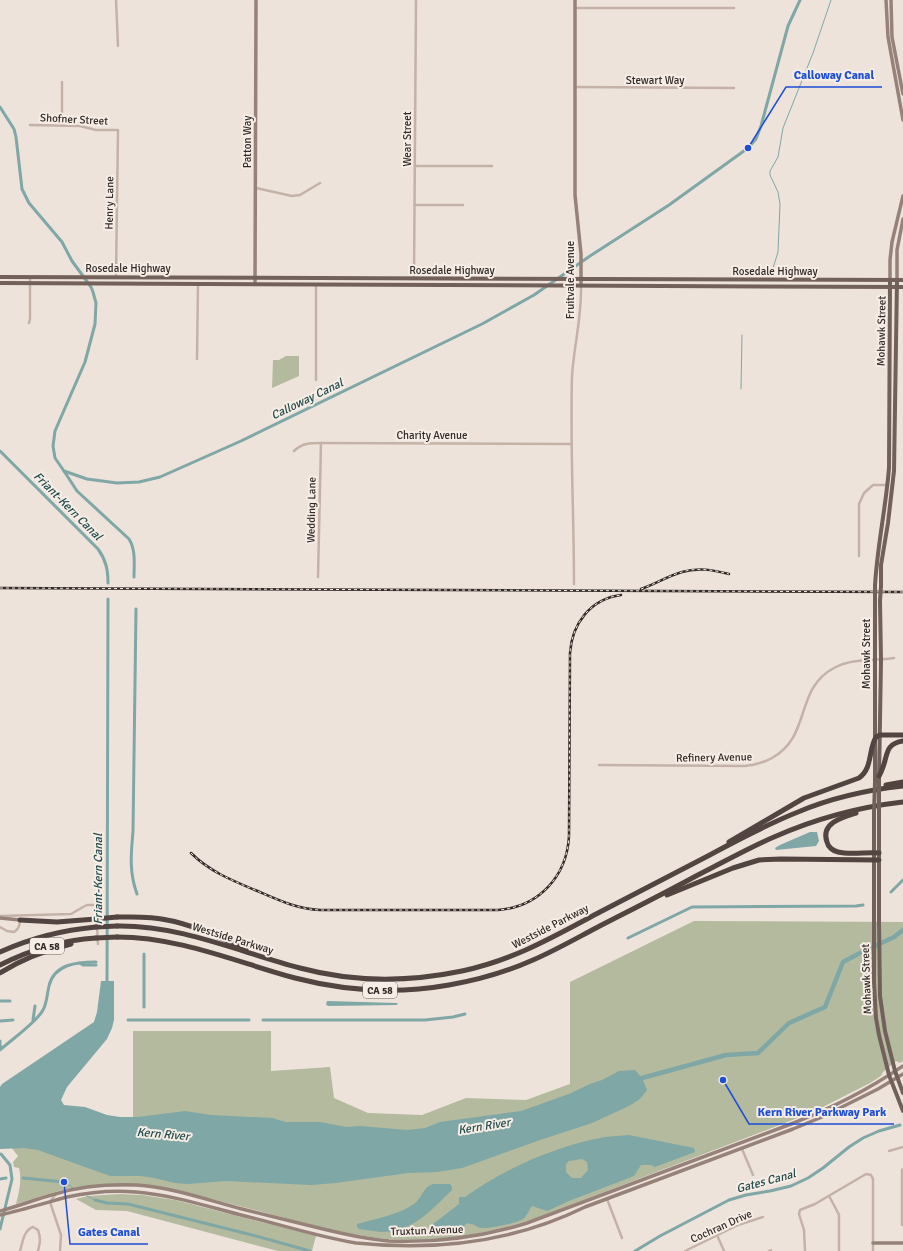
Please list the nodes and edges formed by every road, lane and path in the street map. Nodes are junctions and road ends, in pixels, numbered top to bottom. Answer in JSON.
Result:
{"nodes":[{"id":1,"x":116,"y":0,"type":"edge"},
{"id":2,"x":256,"y":0,"type":"edge"},
{"id":3,"x":416,"y":0,"type":"edge"},
{"id":4,"x":575,"y":0,"type":"edge"},
{"id":5,"x":886,"y":0,"type":"edge"},
{"id":6,"x":891,"y":0,"type":"edge"},
{"id":7,"x":575,"y":8,"type":"junction"},
{"id":8,"x":734,"y":8,"type":"dead end"},
{"id":9,"x":118,"y":46,"type":"dead end"},
{"id":10,"x":62,"y":82,"type":"dead end"},
{"id":11,"x":575,"y":87,"type":"junction"},
{"id":12,"x":734,"y":88,"type":"dead end"},
{"id":13,"x":903,"y":94,"type":"edge"},
{"id":14,"x":903,"y":120,"type":"edge"},
{"id":15,"x":30,"y":125,"type":"dead end"},
{"id":16,"x":62,"y":126,"type":"junction"},
{"id":17,"x":118,"y":130,"type":"joint"},
{"id":18,"x":415,"y":166,"type":"junction"},
{"id":19,"x":492,"y":166,"type":"dead end"},
{"id":20,"x":320,"y":182,"type":"dead end"},
{"id":21,"x":256,"y":188,"type":"junction"},
{"id":22,"x":903,"y":196,"type":"edge"},
{"id":23,"x":415,"y":204,"type":"junction"},
{"id":24,"x":463,"y":204,"type":"dead end"},
{"id":25,"x":903,"y":219,"type":"edge"},
{"id":26,"x":0,"y":277,"type":"edge"},
{"id":27,"x":30,"y":277,"type":"junction"},
{"id":28,"x":116,"y":278,"type":"junction"},
{"id":29,"x":150,"y":278,"type":"junction"},
{"id":30,"x":255,"y":278,"type":"junction"},
{"id":31,"x":319,"y":278,"type":"junction"},
{"id":32,"x":351,"y":279,"type":"junction"},
{"id":33,"x":414,"y":279,"type":"junction"},
{"id":34,"x":455,"y":279,"type":"junction"},
{"id":35,"x":93,"y":280,"type":"junction"},
{"id":36,"x":581,"y":280,"type":"junction"},
{"id":37,"x":890,"y":280,"type":"junction"},
{"id":38,"x":897,"y":280,"type":"junction"},
{"id":39,"x":903,"y":280,"type":"edge"},
{"id":40,"x":0,"y":283,"type":"edge"},
{"id":41,"x":30,"y":283,"type":"junction"},
{"id":42,"x":116,"y":283,"type":"junction"},
{"id":43,"x":198,"y":284,"type":"junction"},
{"id":44,"x":255,"y":284,"type":"junction"},
{"id":45,"x":286,"y":284,"type":"junction"},
{"id":46,"x":316,"y":284,"type":"junction"},
{"id":47,"x":375,"y":284,"type":"junction"},
{"id":48,"x":417,"y":285,"type":"junction"},
{"id":49,"x":581,"y":285,"type":"junction"},
{"id":50,"x":890,"y":287,"type":"junction"},
{"id":51,"x":897,"y":287,"type":"junction"},
{"id":52,"x":903,"y":287,"type":"edge"},
{"id":53,"x":29,"y":323,"type":"dead end"},
{"id":54,"x":197,"y":359,"type":"dead end"},
{"id":55,"x":316,"y":380,"type":"dead end"},
{"id":56,"x":890,"y":388,"type":"junction"},
{"id":57,"x":895,"y":410,"type":"junction"},
{"id":58,"x":321,"y":443,"type":"junction"},
{"id":59,"x":572,"y":444,"type":"junction"},
{"id":60,"x":294,"y":451,"type":"dead end"},
{"id":61,"x":888,"y":485,"type":"junction"},
{"id":62,"x":860,"y":556,"type":"dead end"},
{"id":63,"x":318,"y":577,"type":"dead end"},
{"id":64,"x":574,"y":584,"type":"dead end"},
{"id":65,"x":894,"y":658,"type":"dead end"},
{"id":66,"x":874,"y":660,"type":"junction"},
{"id":67,"x":881,"y":660,"type":"junction"},
{"id":68,"x":903,"y":735,"type":"edge"},
{"id":69,"x":878,"y":736,"type":"junction"},
{"id":70,"x":903,"y":741,"type":"edge"},
{"id":71,"x":599,"y":765,"type":"dead end"},
{"id":72,"x":878,"y":780,"type":"junction"},
{"id":73,"x":903,"y":782,"type":"edge"},
{"id":74,"x":903,"y":786,"type":"edge"},
{"id":75,"x":903,"y":802,"type":"edge"},
{"id":76,"x":816,"y":805,"type":"junction"},
{"id":77,"x":877,"y":853,"type":"junction"},
{"id":78,"x":710,"y":854,"type":"junction"},
{"id":79,"x":877,"y":860,"type":"junction"},
{"id":80,"x":633,"y":909,"type":"junction"},
{"id":81,"x":0,"y":917,"type":"edge"},
{"id":82,"x":18,"y":917,"type":"junction"},
{"id":83,"x":876,"y":924,"type":"junction"},
{"id":84,"x":0,"y":927,"type":"edge"},
{"id":85,"x":80,"y":939,"type":"junction"},
{"id":86,"x":98,"y":944,"type":"dead end"},
{"id":87,"x":0,"y":952,"type":"edge"},
{"id":88,"x":273,"y":960,"type":"junction"},
{"id":89,"x":0,"y":965,"type":"edge"},
{"id":90,"x":0,"y":973,"type":"edge"},
{"id":91,"x":903,"y":1066,"type":"edge"},
{"id":92,"x":895,"y":1071,"type":"junction"},
{"id":93,"x":903,"y":1074,"type":"edge"},
{"id":94,"x":889,"y":1075,"type":"junction"},
{"id":95,"x":898,"y":1077,"type":"junction"},
{"id":96,"x":892,"y":1082,"type":"junction"},
{"id":97,"x":903,"y":1093,"type":"edge"},
{"id":98,"x":903,"y":1110,"type":"edge"},
{"id":99,"x":753,"y":1139,"type":"junction"},
{"id":100,"x":903,"y":1147,"type":"edge"},
{"id":101,"x":742,"y":1149,"type":"junction"},
{"id":102,"x":888,"y":1151,"type":"dead end"},
{"id":103,"x":902,"y":1169,"type":"edge"},
{"id":104,"x":753,"y":1175,"type":"dead end"},
{"id":105,"x":628,"y":1186,"type":"junction"},
{"id":106,"x":56,"y":1194,"type":"junction"},
{"id":107,"x":828,"y":1196,"type":"junction"},
{"id":108,"x":591,"y":1199,"type":"junction"},
{"id":109,"x":607,"y":1199,"type":"junction"},
{"id":110,"x":50,"y":1202,"type":"junction"},
{"id":111,"x":0,"y":1211,"type":"edge"},
{"id":112,"x":902,"y":1212,"type":"edge"},
{"id":113,"x":0,"y":1215,"type":"edge"},
{"id":114,"x":763,"y":1217,"type":"dead end"},
{"id":115,"x":902,"y":1225,"type":"dead end"},
{"id":116,"x":717,"y":1235,"type":"junction"},
{"id":117,"x":622,"y":1238,"type":"dead end"},
{"id":118,"x":873,"y":1243,"type":"junction"},
{"id":119,"x":903,"y":1243,"type":"edge"},
{"id":120,"x":20,"y":1251,"type":"edge"},
{"id":121,"x":38,"y":1251,"type":"edge"},
{"id":122,"x":60,"y":1251,"type":"edge"},
{"id":123,"x":685,"y":1251,"type":"edge"},
{"id":124,"x":724,"y":1251,"type":"edge"},
{"id":125,"x":805,"y":1251,"type":"edge"},
{"id":126,"x":839,"y":1251,"type":"edge"},
{"id":127,"x":873,"y":1251,"type":"edge"}],
"edges":[{"from":1,"to":9,"type":"street"},
{"from":2,"to":21,"type":"main road","name":"Patton Way"},
{"from":3,"to":18,"type":"street","name":"Wear Street"},
{"from":4,"to":7,"type":"main road","name":"Fruitvale Avenue"},
{"from":5,"to":14,"type":"main road"},
{"from":6,"to":13,"type":"main road"},
{"from":7,"to":8,"type":"street"},
{"from":7,"to":11,"type":"main road","name":"Fruitvale Avenue"},
{"from":10,"to":16,"type":"street"},
{"from":11,"to":12,"type":"street","name":"Stewart Way"},
{"from":11,"to":36,"type":"main road","name":"Fruitvale Avenue"},
{"from":15,"to":16,"type":"street","name":"Shofner Street"},
{"from":16,"to":17,"type":"street","name":"Shofner Street"},
{"from":17,"to":28,"type":"street","name":"Henry Lane"},
{"from":18,"to":19,"type":"street"},
{"from":18,"to":23,"type":"street","name":"Wear Street"},
{"from":20,"to":21,"type":"street"},
{"from":21,"to":30,"type":"main road","name":"Patton Way"},
{"from":22,"to":37,"type":"main road","name":"Mohawk Street"},
{"from":23,"to":24,"type":"street"},
{"from":23,"to":33,"type":"street","name":"Wear Street"},
{"from":25,"to":38,"type":"main road","name":"Mohawk Street"},
{"from":26,"to":27,"type":"main road","name":"Rosedale Highway"},
{"from":27,"to":35,"type":"main road","name":"Rosedale Highway"},
{"from":27,"to":41,"type":"street"},
{"from":28,"to":29,"type":"main road","name":"Rosedale Highway"},
{"from":28,"to":35,"type":"main road","name":"Rosedale Highway"},
{"from":29,"to":30,"type":"main road","name":"Rosedale Highway"},
{"from":29,"to":42,"type":"main road"},
{"from":30,"to":31,"type":"main road","name":"Rosedale Highway"},
{"from":30,"to":44,"type":"main road","name":"Patton Way"},
{"from":31,"to":32,"type":"main road","name":"Rosedale Highway"},
{"from":31,"to":45,"type":"main road"},
{"from":32,"to":33,"type":"main road","name":"Rosedale Highway"},
{"from":32,"to":46,"type":"main road"},
{"from":33,"to":34,"type":"main road","name":"Rosedale Highway"},
{"from":33,"to":47,"type":"main road"},
{"from":34,"to":36,"type":"main road","name":"Rosedale Highway"},
{"from":34,"to":48,"type":"main road"},
{"from":35,"to":41,"type":"main road","name":"Rosedale Highway"},
{"from":35,"to":42,"type":"main road","name":"Rosedale Highway"},
{"from":36,"to":37,"type":"main road","name":"Rosedale Highway"},
{"from":36,"to":49,"type":"main road","name":"Fruitvale Avenue"},
{"from":37,"to":38,"type":"main road","name":"Rosedale Highway"},
{"from":37,"to":50,"type":"main road","name":"Mohawk Street"},
{"from":38,"to":39,"type":"main road","name":"Rosedale Highway"},
{"from":38,"to":51,"type":"main road","name":"Mohawk Street"},
{"from":40,"to":41,"type":"main road","name":"Rosedale Highway"},
{"from":41,"to":53,"type":"street"},
{"from":42,"to":43,"type":"main road","name":"Rosedale Highway"},
{"from":43,"to":44,"type":"main road","name":"Rosedale Highway"},
{"from":43,"to":54,"type":"street"},
{"from":44,"to":45,"type":"main road","name":"Rosedale Highway"},
{"from":45,"to":46,"type":"main road","name":"Rosedale Highway"},
{"from":46,"to":47,"type":"main road","name":"Rosedale Highway"},
{"from":46,"to":55,"type":"street"},
{"from":47,"to":48,"type":"main road","name":"Rosedale Highway"},
{"from":48,"to":49,"type":"main road","name":"Rosedale Highway"},
{"from":49,"to":50,"type":"main road","name":"Rosedale Highway"},
{"from":49,"to":59,"type":"street","name":"Fruitvale Avenue"},
{"from":50,"to":51,"type":"main road","name":"Rosedale Highway"},
{"from":50,"to":56,"type":"main road","name":"Mohawk Street"},
{"from":51,"to":52,"type":"main road","name":"Rosedale Highway"},
{"from":51,"to":57,"type":"main road","name":"Mohawk Street"},
{"from":56,"to":57,"type":"main road"},
{"from":56,"to":61,"type":"main road","name":"Mohawk Street"},
{"from":57,"to":67,"type":"main road","name":"Mohawk Street","bridge":true},
{"from":58,"to":59,"type":"street","name":"Charity Avenue"},
{"from":58,"to":60,"type":"street","name":"Charity Avenue"},
{"from":58,"to":63,"type":"street","name":"Wedding Lane"},
{"from":59,"to":64,"type":"street","name":"Fruitvale Avenue"},
{"from":61,"to":62,"type":"street"},
{"from":61,"to":66,"type":"main road","name":"Mohawk Street","bridge":true},
{"from":65,"to":67,"type":"street","name":"Refinery Avenue"},
{"from":66,"to":67,"type":"street","name":"Refinery Avenue"},
{"from":66,"to":69,"type":"main road","name":"Mohawk Street"},
{"from":66,"to":71,"type":"street","name":"Refinery Avenue"},
{"from":67,"to":69,"type":"main road","name":"Mohawk Street"},
{"from":68,"to":69,"type":"highway"},
{"from":69,"to":72,"type":"main road","name":"Mohawk Street"},
{"from":69,"to":72,"type":"main road","name":"Mohawk Street"},
{"from":69,"to":78,"type":"highway"},
{"from":70,"to":72,"type":"highway"},
{"from":72,"to":77,"type":"main road","name":"Mohawk Street","bridge":true},
{"from":73,"to":76,"type":"highway"},
{"from":74,"to":76,"type":"highway","name":"Westside Parkway"},
{"from":75,"to":77,"type":"highway"},
{"from":75,"to":80,"type":"highway","name":"Westside Parkway"},
{"from":76,"to":78,"type":"highway","name":"Westside Parkway"},
{"from":77,"to":79,"type":"main road","name":"Mohawk Street"},
{"from":78,"to":88,"type":"highway","name":"Westside Parkway","number":"CA 58"},
{"from":79,"to":80,"type":"highway"},
{"from":79,"to":83,"type":"main road","name":"Mohawk Street"},
{"from":80,"to":85,"type":"highway","name":"Westside Parkway","number":"CA 58","bridge":true},
{"from":81,"to":82,"type":"main road"},
{"from":82,"to":84,"type":"street"},
{"from":82,"to":86,"type":"street"},
{"from":82,"to":88,"type":"highway","bridge":true},
{"from":83,"to":92,"type":"main road","name":"Mohawk Street"},
{"from":83,"to":94,"type":"main road","name":"Mohawk Street"},
{"from":85,"to":89,"type":"highway","name":"Westside Parkway","number":"CA 58"},
{"from":85,"to":90,"type":"highway"},
{"from":87,"to":88,"type":"highway","name":"Westside Parkway","number":"CA 58","bridge":true},
{"from":91,"to":92,"type":"main road","name":"Truxtun Avenue"},
{"from":92,"to":94,"type":"main road","name":"Truxtun Avenue"},
{"from":92,"to":95,"type":"main road","name":"Mohawk Street"},
{"from":93,"to":95,"type":"main road","name":"Truxtun Avenue"},
{"from":94,"to":96,"type":"main road","name":"Mohawk Street"},
{"from":94,"to":99,"type":"main road","name":"Truxtun Avenue"},
{"from":95,"to":96,"type":"main road","name":"Truxtun Avenue"},
{"from":95,"to":97,"type":"main road","name":"Mohawk Street"},
{"from":96,"to":98,"type":"main road","name":"Mohawk Street"},
{"from":96,"to":101,"type":"main road","name":"Truxtun Avenue"},
{"from":99,"to":101,"type":"main road"},
{"from":99,"to":105,"type":"main road","name":"Truxtun Avenue"},
{"from":100,"to":102,"type":"street"},
{"from":101,"to":104,"type":"street"},
{"from":101,"to":109,"type":"main road","name":"Truxtun Avenue"},
{"from":103,"to":112,"type":"street"},
{"from":105,"to":108,"type":"main road","name":"Truxtun Avenue"},
{"from":105,"to":109,"type":"main road"},
{"from":106,"to":108,"type":"main road","name":"Truxtun Avenue"},
{"from":106,"to":110,"type":"street"},
{"from":106,"to":111,"type":"main road","name":"Truxtun Avenue"},
{"from":107,"to":118,"type":"street"},
{"from":107,"to":125,"type":"street"},
{"from":107,"to":126,"type":"street"},
{"from":108,"to":109,"type":"main road"},
{"from":109,"to":110,"type":"main road","name":"Truxtun Avenue"},
{"from":109,"to":117,"type":"street"},
{"from":110,"to":113,"type":"main road","name":"Truxtun Avenue"},
{"from":110,"to":122,"type":"street"},
{"from":112,"to":115,"type":"street"},
{"from":114,"to":116,"type":"street","name":"Cochran Drive"},
{"from":116,"to":123,"type":"street","name":"Cochran Drive"},
{"from":116,"to":124,"type":"street"},
{"from":118,"to":119,"type":"main road"},
{"from":118,"to":127,"type":"street"},
{"from":120,"to":121,"type":"street"}]}
